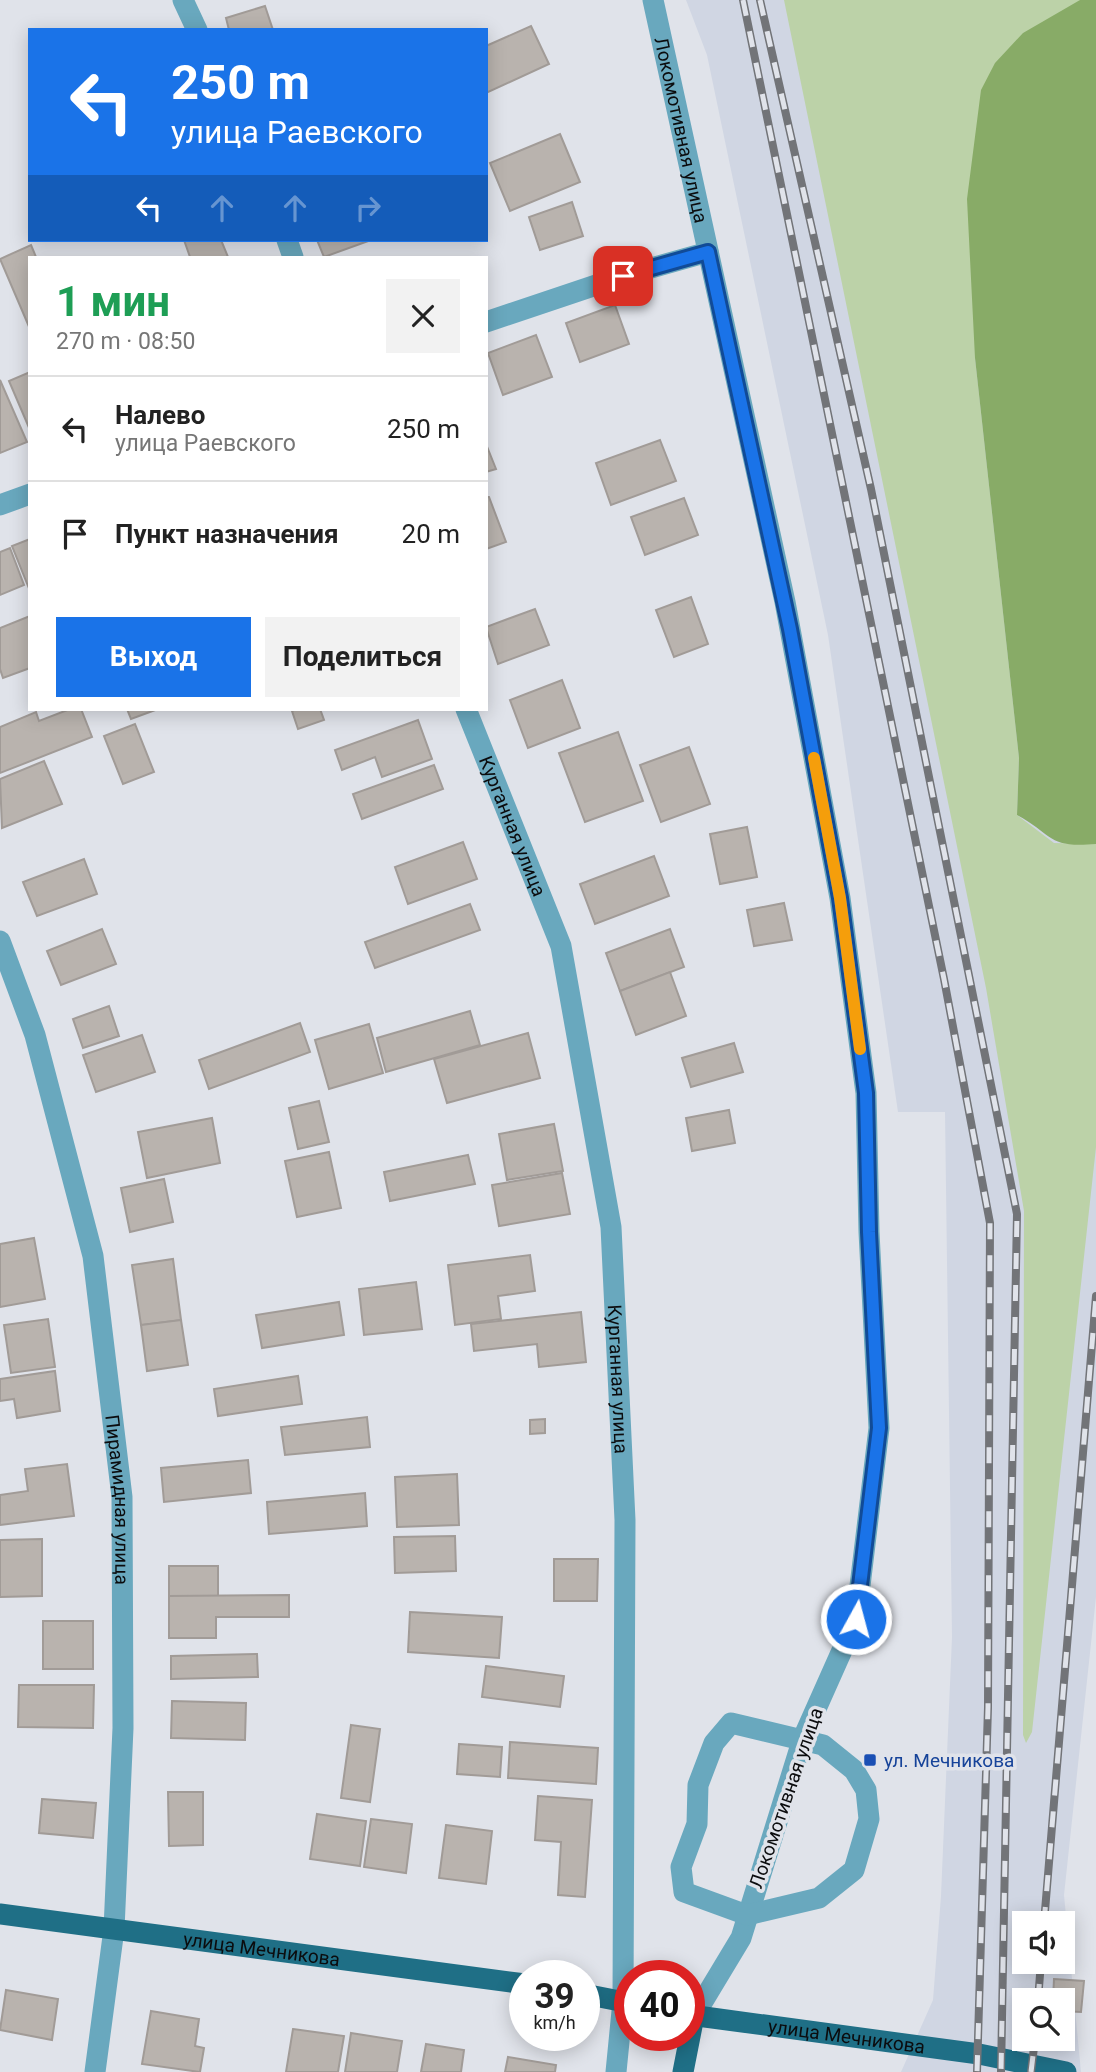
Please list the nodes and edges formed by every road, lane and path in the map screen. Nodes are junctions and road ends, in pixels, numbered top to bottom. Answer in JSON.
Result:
{"nodes":[{"id":1,"x":183,"y":0,"type":"edge"},
{"id":2,"x":653,"y":0,"type":"edge"},
{"id":3,"x":196,"y":28,"type":"edge"},
{"id":4,"x":708,"y":252,"type":"junction"},
{"id":5,"x":488,"y":321,"type":"edge"},
{"id":6,"x":28,"y":495,"type":"edge"},
{"id":7,"x":0,"y":505,"type":"edge"},
{"id":8,"x":467,"y":711,"type":"edge"},
{"id":9,"x":0,"y":941,"type":"edge"},
{"id":10,"x":803,"y":1738,"type":"junction"},
{"id":11,"x":0,"y":1914,"type":"edge"},
{"id":12,"x":747,"y":1914,"type":"junction"},
{"id":13,"x":114,"y":1929,"type":"junction"},
{"id":14,"x":626,"y":1960,"type":"edge"},
{"id":15,"x":509,"y":1982,"type":"edge"},
{"id":16,"x":705,"y":1995,"type":"edge"},
{"id":17,"x":705,"y":2017,"type":"edge"},
{"id":18,"x":619,"y":2051,"type":"edge"},
{"id":19,"x":686,"y":2051,"type":"edge"},
{"id":20,"x":95,"y":2072,"type":"edge"},
{"id":21,"x":616,"y":2072,"type":"edge"},
{"id":22,"x":683,"y":2072,"type":"edge"},
{"id":23,"x":1066,"y":2072,"type":"edge"}],
"edges":[{"from":1,"to":3,"type":"street"},
{"from":2,"to":4,"type":"street","name":"Локомотивная улица"},
{"from":4,"to":5,"type":"street"},
{"from":4,"to":10,"type":"street","name":"Локомотивная улица"},
{"from":6,"to":7,"type":"street"},
{"from":8,"to":14,"type":"street","name":"Курганная улица"},
{"from":9,"to":13,"type":"street","name":"Пирамидная улица"},
{"from":10,"to":12,"type":"street","name":"Локомотивная улица"},
{"from":10,"to":12,"type":"street"},
{"from":10,"to":12,"type":"street"},
{"from":11,"to":13,"type":"main road","name":"улица Мечникова"},
{"from":12,"to":16,"type":"street","name":"Локомотивная улица"},
{"from":13,"to":15,"type":"main road","name":"улица Мечникова"},
{"from":13,"to":20,"type":"street","name":"Пирамидная улица"},
{"from":17,"to":23,"type":"main road","name":"улица Мечникова"},
{"from":18,"to":21,"type":"street","name":"Курганная улица"},
{"from":19,"to":22,"type":"main road"}]}
